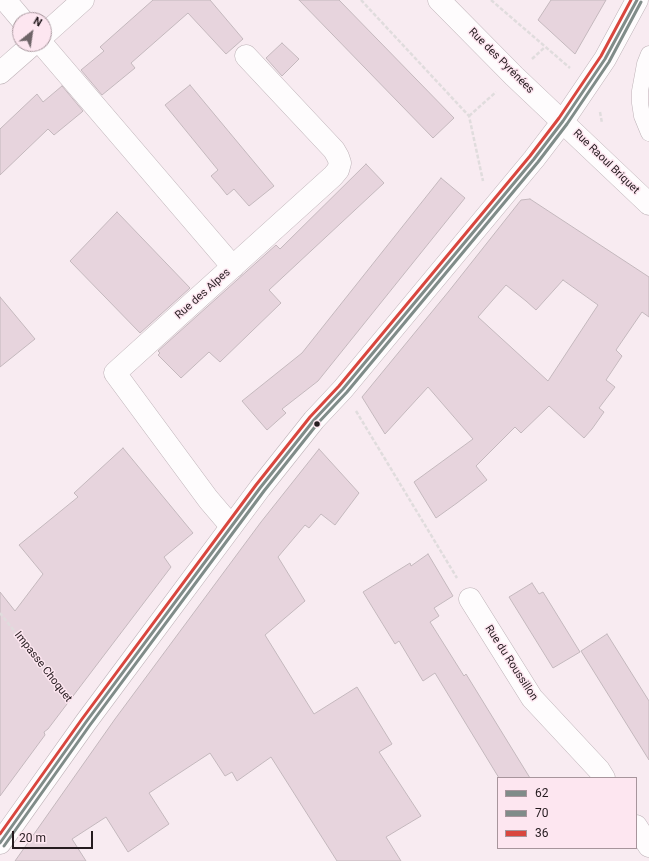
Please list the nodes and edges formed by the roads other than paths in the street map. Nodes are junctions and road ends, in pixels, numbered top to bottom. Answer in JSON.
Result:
{"nodes":[{"id":1,"x":5,"y":0,"type":"edge"},
{"id":2,"x":83,"y":0,"type":"edge"},
{"id":3,"x":439,"y":0,"type":"edge"},
{"id":4,"x":637,"y":0,"type":"edge"},
{"id":5,"x":15,"y":12,"type":"edge"},
{"id":6,"x":52,"y":28,"type":"edge"},
{"id":7,"x":24,"y":52,"type":"edge"},
{"id":8,"x":49,"y":52,"type":"edge"},
{"id":9,"x":649,"y":54,"type":"edge"},
{"id":10,"x":246,"y":56,"type":"dead end"},
{"id":11,"x":0,"y":73,"type":"edge"},
{"id":12,"x":563,"y":121,"type":"junction"},
{"id":13,"x":649,"y":133,"type":"edge"},
{"id":14,"x":649,"y":204,"type":"edge"},
{"id":15,"x":233,"y":266,"type":"junction"},
{"id":16,"x":231,"y":526,"type":"junction"},
{"id":17,"x":470,"y":599,"type":"road end"},
{"id":18,"x":603,"y":777,"type":"edge"},
{"id":19,"x":637,"y":828,"type":"edge"},
{"id":20,"x":0,"y":843,"type":"edge"},
{"id":21,"x":649,"y":846,"type":"edge"}],
"edges":[{"from":1,"to":5,"type":"street"},
{"from":2,"to":6,"type":"street"},
{"from":3,"to":12,"type":"street","name":"Rue des Pyrénées"},
{"from":4,"to":12,"type":"street"},
{"from":7,"to":11,"type":"street"},
{"from":8,"to":15,"type":"street","name":"Rue des Alpes"},
{"from":9,"to":13,"type":"lane"},
{"from":10,"to":15,"type":"street"},
{"from":12,"to":14,"type":"street","name":"Rue Raoul Briquet"},
{"from":12,"to":16,"type":"street"},
{"from":15,"to":16,"type":"street","name":"Rue des Alpes"},
{"from":16,"to":20,"type":"street"},
{"from":17,"to":18,"type":"street","name":"Rue du Roussillon"},
{"from":19,"to":21,"type":"street"}]}
